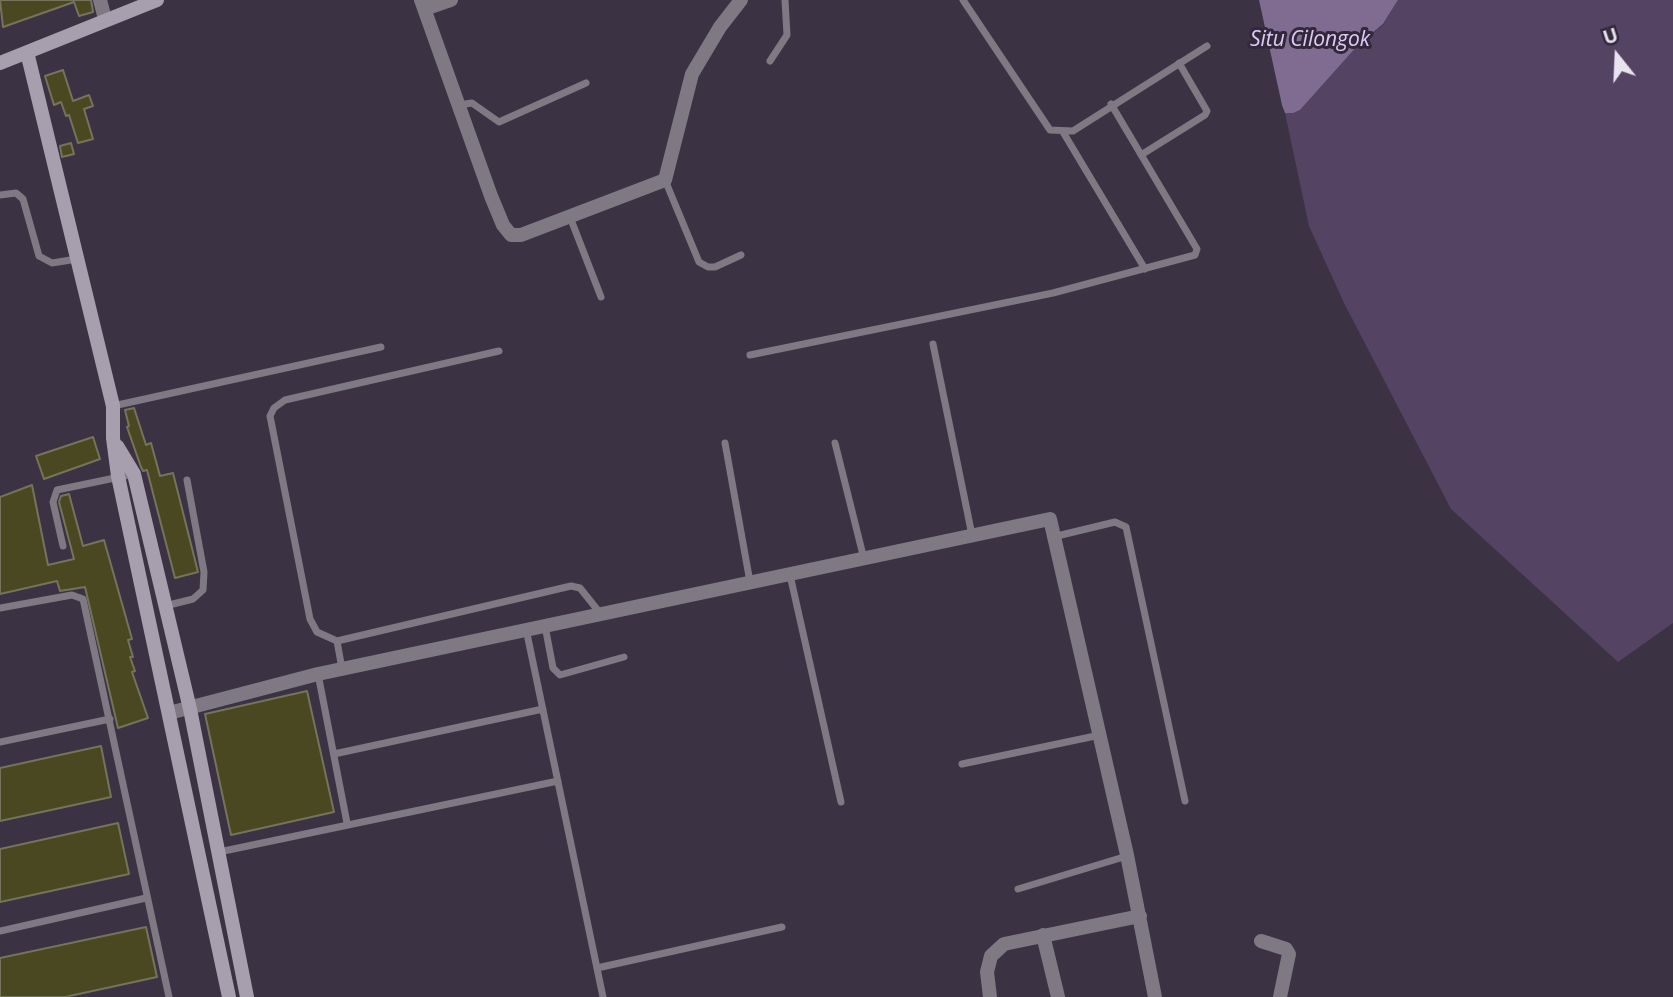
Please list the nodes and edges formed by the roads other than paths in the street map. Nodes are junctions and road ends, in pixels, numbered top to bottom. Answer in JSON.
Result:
{"nodes":[{"id":1,"x":100,"y":0,"type":"edge"},
{"id":2,"x":157,"y":0,"type":"edge"},
{"id":3,"x":451,"y":0,"type":"edge"},
{"id":4,"x":741,"y":0,"type":"edge"},
{"id":5,"x":785,"y":0,"type":"edge"},
{"id":6,"x":963,"y":0,"type":"edge"},
{"id":7,"x":423,"y":5,"type":"edge"},
{"id":8,"x":105,"y":19,"type":"junction"},
{"id":9,"x":1208,"y":46,"type":"dead end"},
{"id":10,"x":27,"y":52,"type":"junction"},
{"id":11,"x":770,"y":61,"type":"dead end"},
{"id":12,"x":0,"y":63,"type":"edge"},
{"id":13,"x":1179,"y":63,"type":"junction"},
{"id":14,"x":586,"y":83,"type":"dead end"},
{"id":15,"x":1111,"y":104,"type":"junction"},
{"id":16,"x":458,"y":106,"type":"junction"},
{"id":17,"x":1063,"y":132,"type":"junction"},
{"id":18,"x":1140,"y":155,"type":"junction"},
{"id":19,"x":665,"y":180,"type":"junction"},
{"id":20,"x":0,"y":195,"type":"edge"},
{"id":21,"x":569,"y":216,"type":"junction"},
{"id":22,"x":741,"y":255,"type":"dead end"},
{"id":23,"x":78,"y":259,"type":"junction"},
{"id":24,"x":1145,"y":269,"type":"junction"},
{"id":25,"x":601,"y":297,"type":"dead end"},
{"id":26,"x":933,"y":344,"type":"dead end"},
{"id":27,"x":381,"y":347,"type":"dead end"},
{"id":28,"x":499,"y":351,"type":"dead end"},
{"id":29,"x":750,"y":355,"type":"dead end"},
{"id":30,"x":113,"y":406,"type":"junction"},
{"id":31,"x":113,"y":438,"type":"junction"},
{"id":32,"x":725,"y":443,"type":"dead end"},
{"id":33,"x":835,"y":443,"type":"dead end"},
{"id":34,"x":134,"y":474,"type":"junction"},
{"id":35,"x":118,"y":476,"type":"junction"},
{"id":36,"x":187,"y":480,"type":"dead end"},
{"id":37,"x":972,"y":536,"type":"junction"},
{"id":38,"x":1057,"y":536,"type":"junction"},
{"id":39,"x":63,"y":546,"type":"dead end"},
{"id":40,"x":864,"y":560,"type":"junction"},
{"id":41,"x":790,"y":575,"type":"junction"},
{"id":42,"x":750,"y":582,"type":"junction"},
{"id":43,"x":165,"y":606,"type":"junction"},
{"id":44,"x":0,"y":608,"type":"edge"},
{"id":45,"x":600,"y":613,"type":"junction"},
{"id":46,"x":545,"y":625,"type":"junction"},
{"id":47,"x":526,"y":629,"type":"junction"},
{"id":48,"x":337,"y":641,"type":"junction"},
{"id":49,"x":624,"y":657,"type":"dead end"},
{"id":50,"x":342,"y":669,"type":"junction"},
{"id":51,"x":318,"y":674,"type":"junction"},
{"id":52,"x":190,"y":709,"type":"junction"},
{"id":53,"x":543,"y":709,"type":"junction"},
{"id":54,"x":169,"y":713,"type":"junction"},
{"id":55,"x":110,"y":719,"type":"junction"},
{"id":56,"x":1100,"y":735,"type":"junction"},
{"id":57,"x":0,"y":741,"type":"edge"},
{"id":58,"x":334,"y":754,"type":"junction"},
{"id":59,"x":962,"y":764,"type":"dead end"},
{"id":60,"x":558,"y":780,"type":"junction"},
{"id":61,"x":1185,"y":801,"type":"dead end"},
{"id":62,"x":841,"y":802,"type":"dead end"},
{"id":63,"x":347,"y":823,"type":"junction"},
{"id":64,"x":219,"y":852,"type":"junction"},
{"id":65,"x":1127,"y":855,"type":"junction"},
{"id":66,"x":1018,"y":890,"type":"dead end"},
{"id":67,"x":146,"y":898,"type":"junction"},
{"id":68,"x":1140,"y":916,"type":"junction"},
{"id":69,"x":782,"y":926,"type":"dead end"},
{"id":70,"x":0,"y":931,"type":"edge"},
{"id":71,"x":1043,"y":935,"type":"junction"},
{"id":72,"x":1261,"y":941,"type":"dead end"},
{"id":73,"x":241,"y":964,"type":"junction"},
{"id":74,"x":222,"y":967,"type":"junction"},
{"id":75,"x":597,"y":968,"type":"junction"},
{"id":76,"x":169,"y":997,"type":"edge"},
{"id":77,"x":229,"y":997,"type":"edge"},
{"id":78,"x":247,"y":997,"type":"edge"},
{"id":79,"x":603,"y":997,"type":"edge"},
{"id":80,"x":990,"y":997,"type":"edge"},
{"id":81,"x":1058,"y":997,"type":"edge"},
{"id":82,"x":1155,"y":997,"type":"edge"},
{"id":83,"x":1280,"y":997,"type":"edge"}],
"edges":[{"from":1,"to":8,"type":"street"},
{"from":2,"to":8,"type":"street"},
{"from":3,"to":7,"type":"street"},
{"from":4,"to":19,"type":"street"},
{"from":5,"to":11,"type":"lane"},
{"from":6,"to":17,"type":"lane"},
{"from":7,"to":16,"type":"street"},
{"from":8,"to":10,"type":"street"},
{"from":9,"to":13,"type":"lane"},
{"from":10,"to":12,"type":"street"},
{"from":10,"to":23,"type":"street"},
{"from":13,"to":15,"type":"lane"},
{"from":13,"to":18,"type":"lane"},
{"from":14,"to":16,"type":"lane"},
{"from":15,"to":17,"type":"lane"},
{"from":15,"to":18,"type":"lane"},
{"from":16,"to":21,"type":"street"},
{"from":17,"to":24,"type":"lane"},
{"from":18,"to":24,"type":"lane"},
{"from":19,"to":21,"type":"street"},
{"from":19,"to":22,"type":"lane"},
{"from":20,"to":23,"type":"lane"},
{"from":21,"to":25,"type":"lane"},
{"from":23,"to":30,"type":"street"},
{"from":24,"to":29,"type":"lane"},
{"from":26,"to":37,"type":"lane"},
{"from":27,"to":30,"type":"lane"},
{"from":28,"to":48,"type":"lane"},
{"from":30,"to":31,"type":"street"},
{"from":31,"to":34,"type":"street"},
{"from":31,"to":35,"type":"street"},
{"from":32,"to":42,"type":"lane"},
{"from":33,"to":40,"type":"lane"},
{"from":34,"to":35,"type":"lane"},
{"from":34,"to":43,"type":"street"},
{"from":35,"to":39,"type":"lane"},
{"from":35,"to":54,"type":"street"},
{"from":36,"to":43,"type":"lane"},
{"from":37,"to":38,"type":"street"},
{"from":37,"to":40,"type":"street"},
{"from":38,"to":56,"type":"street"},
{"from":38,"to":61,"type":"lane"},
{"from":40,"to":41,"type":"street"},
{"from":41,"to":42,"type":"street"},
{"from":41,"to":62,"type":"lane"},
{"from":42,"to":45,"type":"street"},
{"from":43,"to":52,"type":"street"},
{"from":44,"to":55,"type":"lane"},
{"from":45,"to":46,"type":"street"},
{"from":45,"to":48,"type":"lane"},
{"from":46,"to":47,"type":"street"},
{"from":46,"to":49,"type":"lane"},
{"from":47,"to":50,"type":"street"},
{"from":47,"to":53,"type":"lane"},
{"from":48,"to":50,"type":"lane"},
{"from":50,"to":51,"type":"street"},
{"from":51,"to":52,"type":"street"},
{"from":51,"to":58,"type":"lane"},
{"from":52,"to":54,"type":"street"},
{"from":52,"to":64,"type":"street"},
{"from":53,"to":58,"type":"lane"},
{"from":53,"to":60,"type":"lane"},
{"from":54,"to":74,"type":"street"},
{"from":55,"to":57,"type":"lane"},
{"from":55,"to":67,"type":"lane"},
{"from":56,"to":59,"type":"lane"},
{"from":56,"to":65,"type":"street"},
{"from":58,"to":63,"type":"lane"},
{"from":60,"to":63,"type":"lane"},
{"from":60,"to":75,"type":"lane"},
{"from":63,"to":64,"type":"lane"},
{"from":64,"to":73,"type":"street"},
{"from":65,"to":66,"type":"lane"},
{"from":65,"to":68,"type":"street"},
{"from":67,"to":70,"type":"lane"},
{"from":67,"to":76,"type":"lane"},
{"from":68,"to":71,"type":"street"},
{"from":68,"to":82,"type":"street"},
{"from":69,"to":75,"type":"lane"},
{"from":71,"to":80,"type":"street"},
{"from":71,"to":81,"type":"street"},
{"from":72,"to":83,"type":"street"},
{"from":73,"to":74,"type":"street"},
{"from":73,"to":78,"type":"street"},
{"from":74,"to":77,"type":"street"},
{"from":75,"to":79,"type":"lane"}]}
